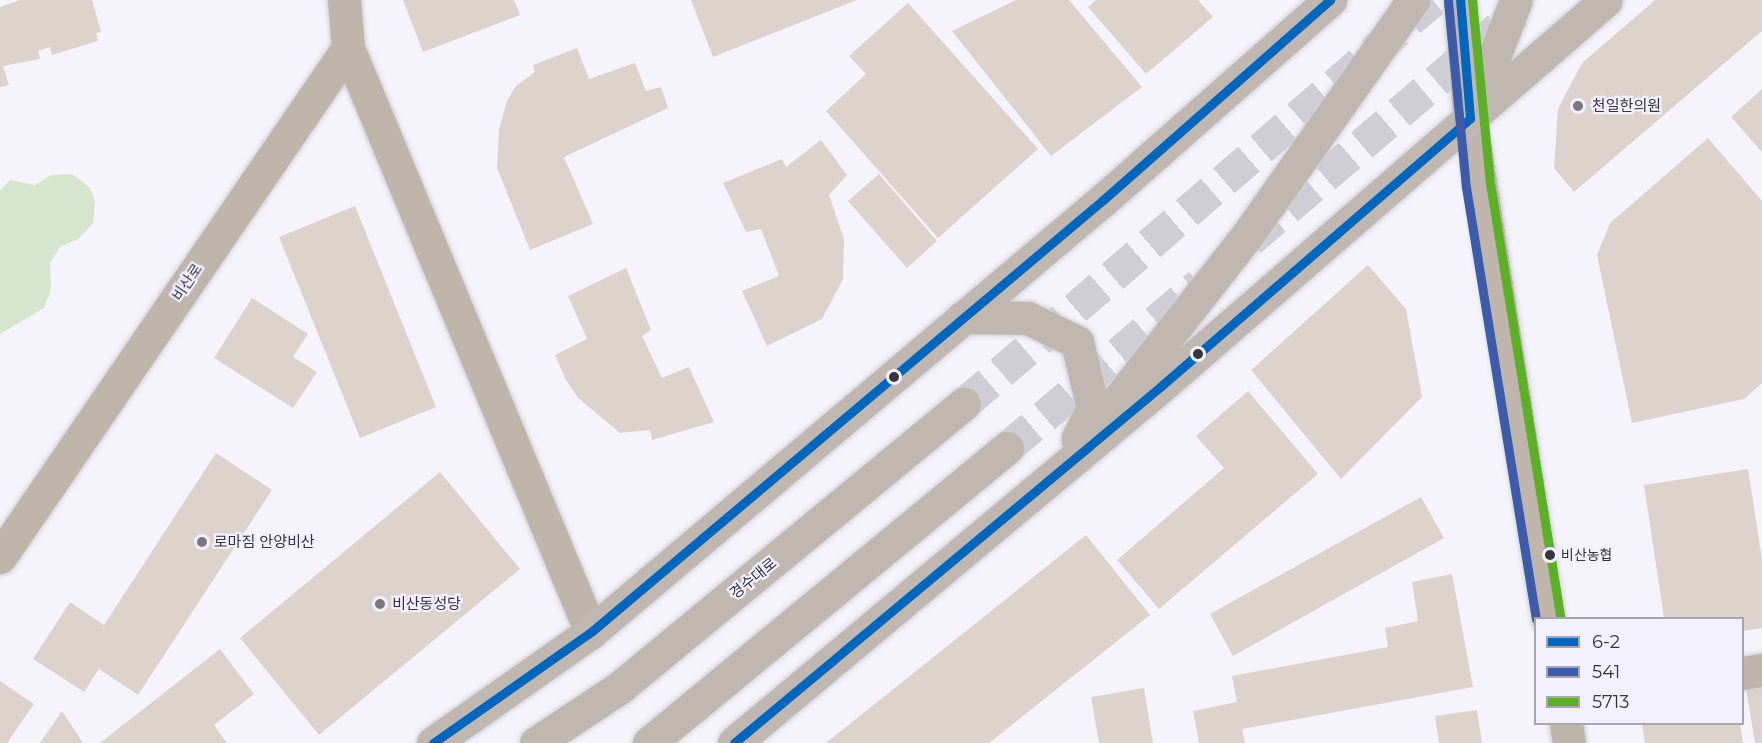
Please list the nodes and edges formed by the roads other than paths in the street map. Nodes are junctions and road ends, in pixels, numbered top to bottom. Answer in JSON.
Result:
{"nodes":[{"id":1,"x":344,"y":0,"type":"edge"},
{"id":2,"x":1330,"y":0,"type":"edge"},
{"id":3,"x":1413,"y":0,"type":"edge"},
{"id":4,"x":1460,"y":0,"type":"edge"},
{"id":5,"x":1516,"y":0,"type":"edge"},
{"id":6,"x":1606,"y":0,"type":"edge"},
{"id":7,"x":348,"y":48,"type":"junction"},
{"id":8,"x":1470,"y":118,"type":"junction"},
{"id":9,"x":963,"y":316,"type":"junction"},
{"id":10,"x":964,"y":404,"type":"tunnel mouth"},
{"id":11,"x":1007,"y":448,"type":"tunnel mouth"},
{"id":12,"x":1063,"y":469,"type":"junction"},
{"id":13,"x":0,"y":557,"type":"edge"},
{"id":14,"x":1548,"y":617,"type":"edge"},
{"id":15,"x":591,"y":632,"type":"junction"},
{"id":16,"x":1762,"y":670,"type":"edge"},
{"id":17,"x":1744,"y":673,"type":"edge"},
{"id":18,"x":1566,"y":725,"type":"edge"},
{"id":19,"x":433,"y":743,"type":"edge"},
{"id":20,"x":536,"y":743,"type":"edge"},
{"id":21,"x":649,"y":743,"type":"edge"},
{"id":22,"x":734,"y":743,"type":"edge"},
{"id":23,"x":1569,"y":743,"type":"edge"}],
"edges":[{"from":1,"to":7,"type":"street"},
{"from":2,"to":9,"type":"main road"},
{"from":3,"to":12,"type":"main road"},
{"from":4,"to":8,"type":"main road"},
{"from":5,"to":8,"type":"main road"},
{"from":6,"to":8,"type":"main road"},
{"from":7,"to":13,"type":"street","name":"비산로"},
{"from":7,"to":15,"type":"street"},
{"from":8,"to":12,"type":"main road"},
{"from":8,"to":14,"type":"street"},
{"from":9,"to":12,"type":"main road"},
{"from":9,"to":15,"type":"main road"},
{"from":10,"to":20,"type":"main road","name":"경수대로"},
{"from":11,"to":21,"type":"main road"},
{"from":12,"to":22,"type":"main road"},
{"from":15,"to":19,"type":"main road"},
{"from":16,"to":17,"type":"street"},
{"from":18,"to":23,"type":"street"}]}
